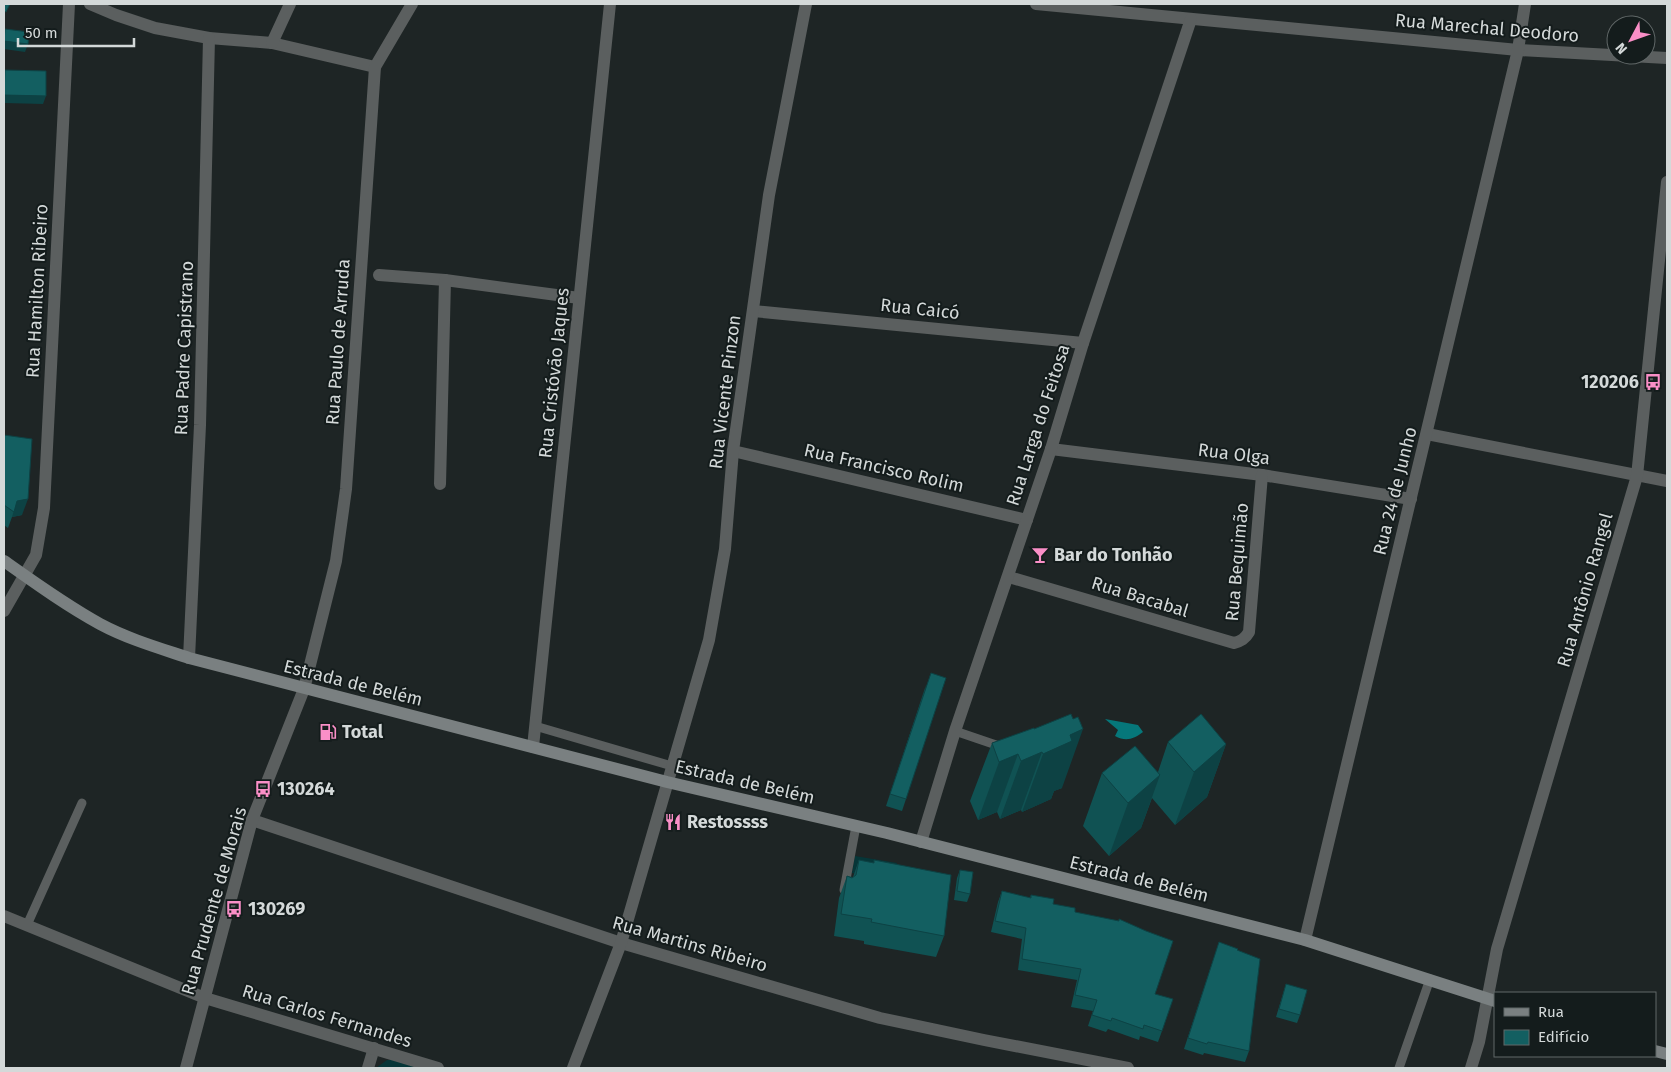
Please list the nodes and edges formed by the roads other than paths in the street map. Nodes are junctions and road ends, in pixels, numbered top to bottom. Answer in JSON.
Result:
{"nodes":[{"id":1,"x":70,"y":4,"type":"edge"},
{"id":2,"x":90,"y":4,"type":"edge"},
{"id":3,"x":290,"y":4,"type":"edge"},
{"id":4,"x":412,"y":4,"type":"edge"},
{"id":5,"x":610,"y":4,"type":"edge"},
{"id":6,"x":806,"y":4,"type":"edge"},
{"id":7,"x":1036,"y":4,"type":"edge"},
{"id":8,"x":1524,"y":4,"type":"edge"},
{"id":9,"x":1191,"y":19,"type":"junction"},
{"id":10,"x":209,"y":38,"type":"junction"},
{"id":11,"x":272,"y":43,"type":"junction"},
{"id":12,"x":1518,"y":50,"type":"junction"},
{"id":13,"x":1667,"y":58,"type":"edge"},
{"id":14,"x":375,"y":67,"type":"junction"},
{"id":15,"x":1667,"y":182,"type":"edge"},
{"id":16,"x":379,"y":274,"type":"dead end"},
{"id":17,"x":445,"y":280,"type":"junction"},
{"id":18,"x":579,"y":298,"type":"junction"},
{"id":19,"x":753,"y":311,"type":"junction"},
{"id":20,"x":1083,"y":343,"type":"junction"},
{"id":21,"x":1427,"y":434,"type":"junction"},
{"id":22,"x":1051,"y":449,"type":"junction"},
{"id":23,"x":733,"y":451,"type":"junction"},
{"id":24,"x":1262,"y":475,"type":"junction"},
{"id":25,"x":1637,"y":476,"type":"junction"},
{"id":26,"x":1667,"y":481,"type":"edge"},
{"id":27,"x":440,"y":484,"type":"dead end"},
{"id":28,"x":1411,"y":499,"type":"junction"},
{"id":29,"x":1027,"y":520,"type":"junction"},
{"id":30,"x":4,"y":562,"type":"edge"},
{"id":31,"x":24,"y":576,"type":"junction"},
{"id":32,"x":1008,"y":577,"type":"junction"},
{"id":33,"x":4,"y":611,"type":"edge"},
{"id":34,"x":1234,"y":643,"type":"joint"},
{"id":35,"x":189,"y":658,"type":"junction"},
{"id":36,"x":304,"y":689,"type":"junction"},
{"id":37,"x":535,"y":726,"type":"junction"},
{"id":38,"x":955,"y":732,"type":"junction"},
{"id":39,"x":533,"y":747,"type":"junction"},
{"id":40,"x":1012,"y":751,"type":"edge"},
{"id":41,"x":672,"y":766,"type":"junction"},
{"id":42,"x":667,"y":782,"type":"junction"},
{"id":43,"x":82,"y":803,"type":"dead end"},
{"id":44,"x":252,"y":820,"type":"junction"},
{"id":45,"x":856,"y":826,"type":"junction"},
{"id":46,"x":921,"y":842,"type":"junction"},
{"id":47,"x":843,"y":893,"type":"edge"},
{"id":48,"x":4,"y":916,"type":"edge"},
{"id":49,"x":27,"y":925,"type":"junction"},
{"id":50,"x":1305,"y":940,"type":"junction"},
{"id":51,"x":620,"y":943,"type":"junction"},
{"id":52,"x":1430,"y":980,"type":"junction"},
{"id":53,"x":204,"y":998,"type":"junction"},
{"id":54,"x":1491,"y":1000,"type":"edge"},
{"id":55,"x":374,"y":1048,"type":"junction"},
{"id":56,"x":186,"y":1068,"type":"edge"},
{"id":57,"x":368,"y":1068,"type":"edge"},
{"id":58,"x":438,"y":1068,"type":"edge"},
{"id":59,"x":573,"y":1068,"type":"edge"},
{"id":60,"x":1128,"y":1068,"type":"edge"},
{"id":61,"x":1399,"y":1068,"type":"edge"},
{"id":62,"x":1471,"y":1068,"type":"edge"}],
"edges":[{"from":1,"to":31,"type":"street","name":"Rua Hamilton Ribeiro"},
{"from":2,"to":10,"type":"street"},
{"from":3,"to":11,"type":"street"},
{"from":4,"to":14,"type":"street","name":"Rua Paulo de Arruda"},
{"from":5,"to":18,"type":"street","name":"Rua Cristóvão Jaques"},
{"from":6,"to":19,"type":"street","name":"Rua Vicente Pinzon"},
{"from":7,"to":9,"type":"street","name":"Rua Marechal Deodoro"},
{"from":8,"to":12,"type":"street","name":"Rua 24 de Junho"},
{"from":9,"to":12,"type":"street","name":"Rua Marechal Deodoro"},
{"from":9,"to":20,"type":"street","name":"Rua Larga do Feitosa"},
{"from":10,"to":11,"type":"street"},
{"from":10,"to":35,"type":"street","name":"Rua Padre Capistrano"},
{"from":11,"to":14,"type":"street"},
{"from":12,"to":13,"type":"street","name":"Rua Marechal Deodoro"},
{"from":12,"to":21,"type":"street","name":"Rua 24 de Junho"},
{"from":14,"to":36,"type":"street","name":"Rua Paulo de Arruda"},
{"from":15,"to":25,"type":"street","name":"Rua Antônio Rangel"},
{"from":16,"to":17,"type":"street"},
{"from":17,"to":18,"type":"street"},
{"from":17,"to":27,"type":"street"},
{"from":18,"to":37,"type":"street","name":"Rua Cristóvão Jaques"},
{"from":19,"to":20,"type":"street","name":"Rua Caicó"},
{"from":19,"to":23,"type":"street","name":"Rua Vicente Pinzon"},
{"from":20,"to":22,"type":"street","name":"Rua Larga do Feitosa"},
{"from":21,"to":25,"type":"street"},
{"from":21,"to":28,"type":"street","name":"Rua 24 de Junho"},
{"from":22,"to":24,"type":"street","name":"Rua Olga"},
{"from":22,"to":29,"type":"street","name":"Rua Larga do Feitosa"},
{"from":23,"to":29,"type":"street","name":"Rua Francisco Rolim"},
{"from":23,"to":41,"type":"street","name":"Rua Vicente Pinzon"},
{"from":24,"to":28,"type":"street","name":"Rua Olga"},
{"from":24,"to":34,"type":"street","name":"Rua Bequimão"},
{"from":25,"to":26,"type":"street"},
{"from":25,"to":54,"type":"street","name":"Rua Antônio Rangel"},
{"from":28,"to":50,"type":"street","name":"Rua 24 de Junho"},
{"from":29,"to":32,"type":"street","name":"Rua Larga do Feitosa"},
{"from":30,"to":31,"type":"main road","name":"Estrada de Belém"},
{"from":31,"to":33,"type":"street","name":"Rua Hamilton Ribeiro"},
{"from":31,"to":35,"type":"main road","name":"Estrada de Belém"},
{"from":32,"to":34,"type":"street","name":"Rua Bacabal"},
{"from":32,"to":38,"type":"street","name":"Rua Larga do Feitosa"},
{"from":35,"to":36,"type":"main road","name":"Estrada de Belém"},
{"from":36,"to":39,"type":"main road","name":"Estrada de Belém"},
{"from":36,"to":44,"type":"street","name":"Rua Prudente de Morais"},
{"from":37,"to":39,"type":"street","name":"Rua Cristóvão Jaques"},
{"from":37,"to":41,"type":"lane"},
{"from":38,"to":40,"type":"lane"},
{"from":38,"to":46,"type":"street","name":"Rua Larga do Feitosa"},
{"from":39,"to":42,"type":"main road","name":"Estrada de Belém"},
{"from":41,"to":42,"type":"street","name":"Rua Vicente Pinzon"},
{"from":42,"to":45,"type":"main road","name":"Estrada de Belém"},
{"from":42,"to":51,"type":"street","name":"Rua Vicente Pinzon"},
{"from":43,"to":49,"type":"lane"},
{"from":44,"to":51,"type":"street","name":"Rua Martins Ribeiro"},
{"from":44,"to":53,"type":"street","name":"Rua Prudente de Morais"},
{"from":45,"to":46,"type":"main road","name":"Estrada de Belém"},
{"from":45,"to":47,"type":"lane"},
{"from":46,"to":50,"type":"main road","name":"Estrada de Belém"},
{"from":48,"to":49,"type":"street","name":"Rua Carlos Fernandes"},
{"from":49,"to":53,"type":"street","name":"Rua Carlos Fernandes"},
{"from":50,"to":52,"type":"main road","name":"Estrada de Belém"},
{"from":51,"to":59,"type":"street","name":"Rua Vicente Pinzon"},
{"from":51,"to":60,"type":"street","name":"Rua Martins Ribeiro"},
{"from":52,"to":54,"type":"main road","name":"Estrada de Belém"},
{"from":52,"to":61,"type":"lane"},
{"from":53,"to":55,"type":"street","name":"Rua Carlos Fernandes"},
{"from":53,"to":56,"type":"street","name":"Rua Prudente de Morais"},
{"from":54,"to":62,"type":"street","name":"Rua Antônio Rangel"},
{"from":55,"to":57,"type":"street"},
{"from":55,"to":58,"type":"street","name":"Rua Carlos Fernandes"}]}
